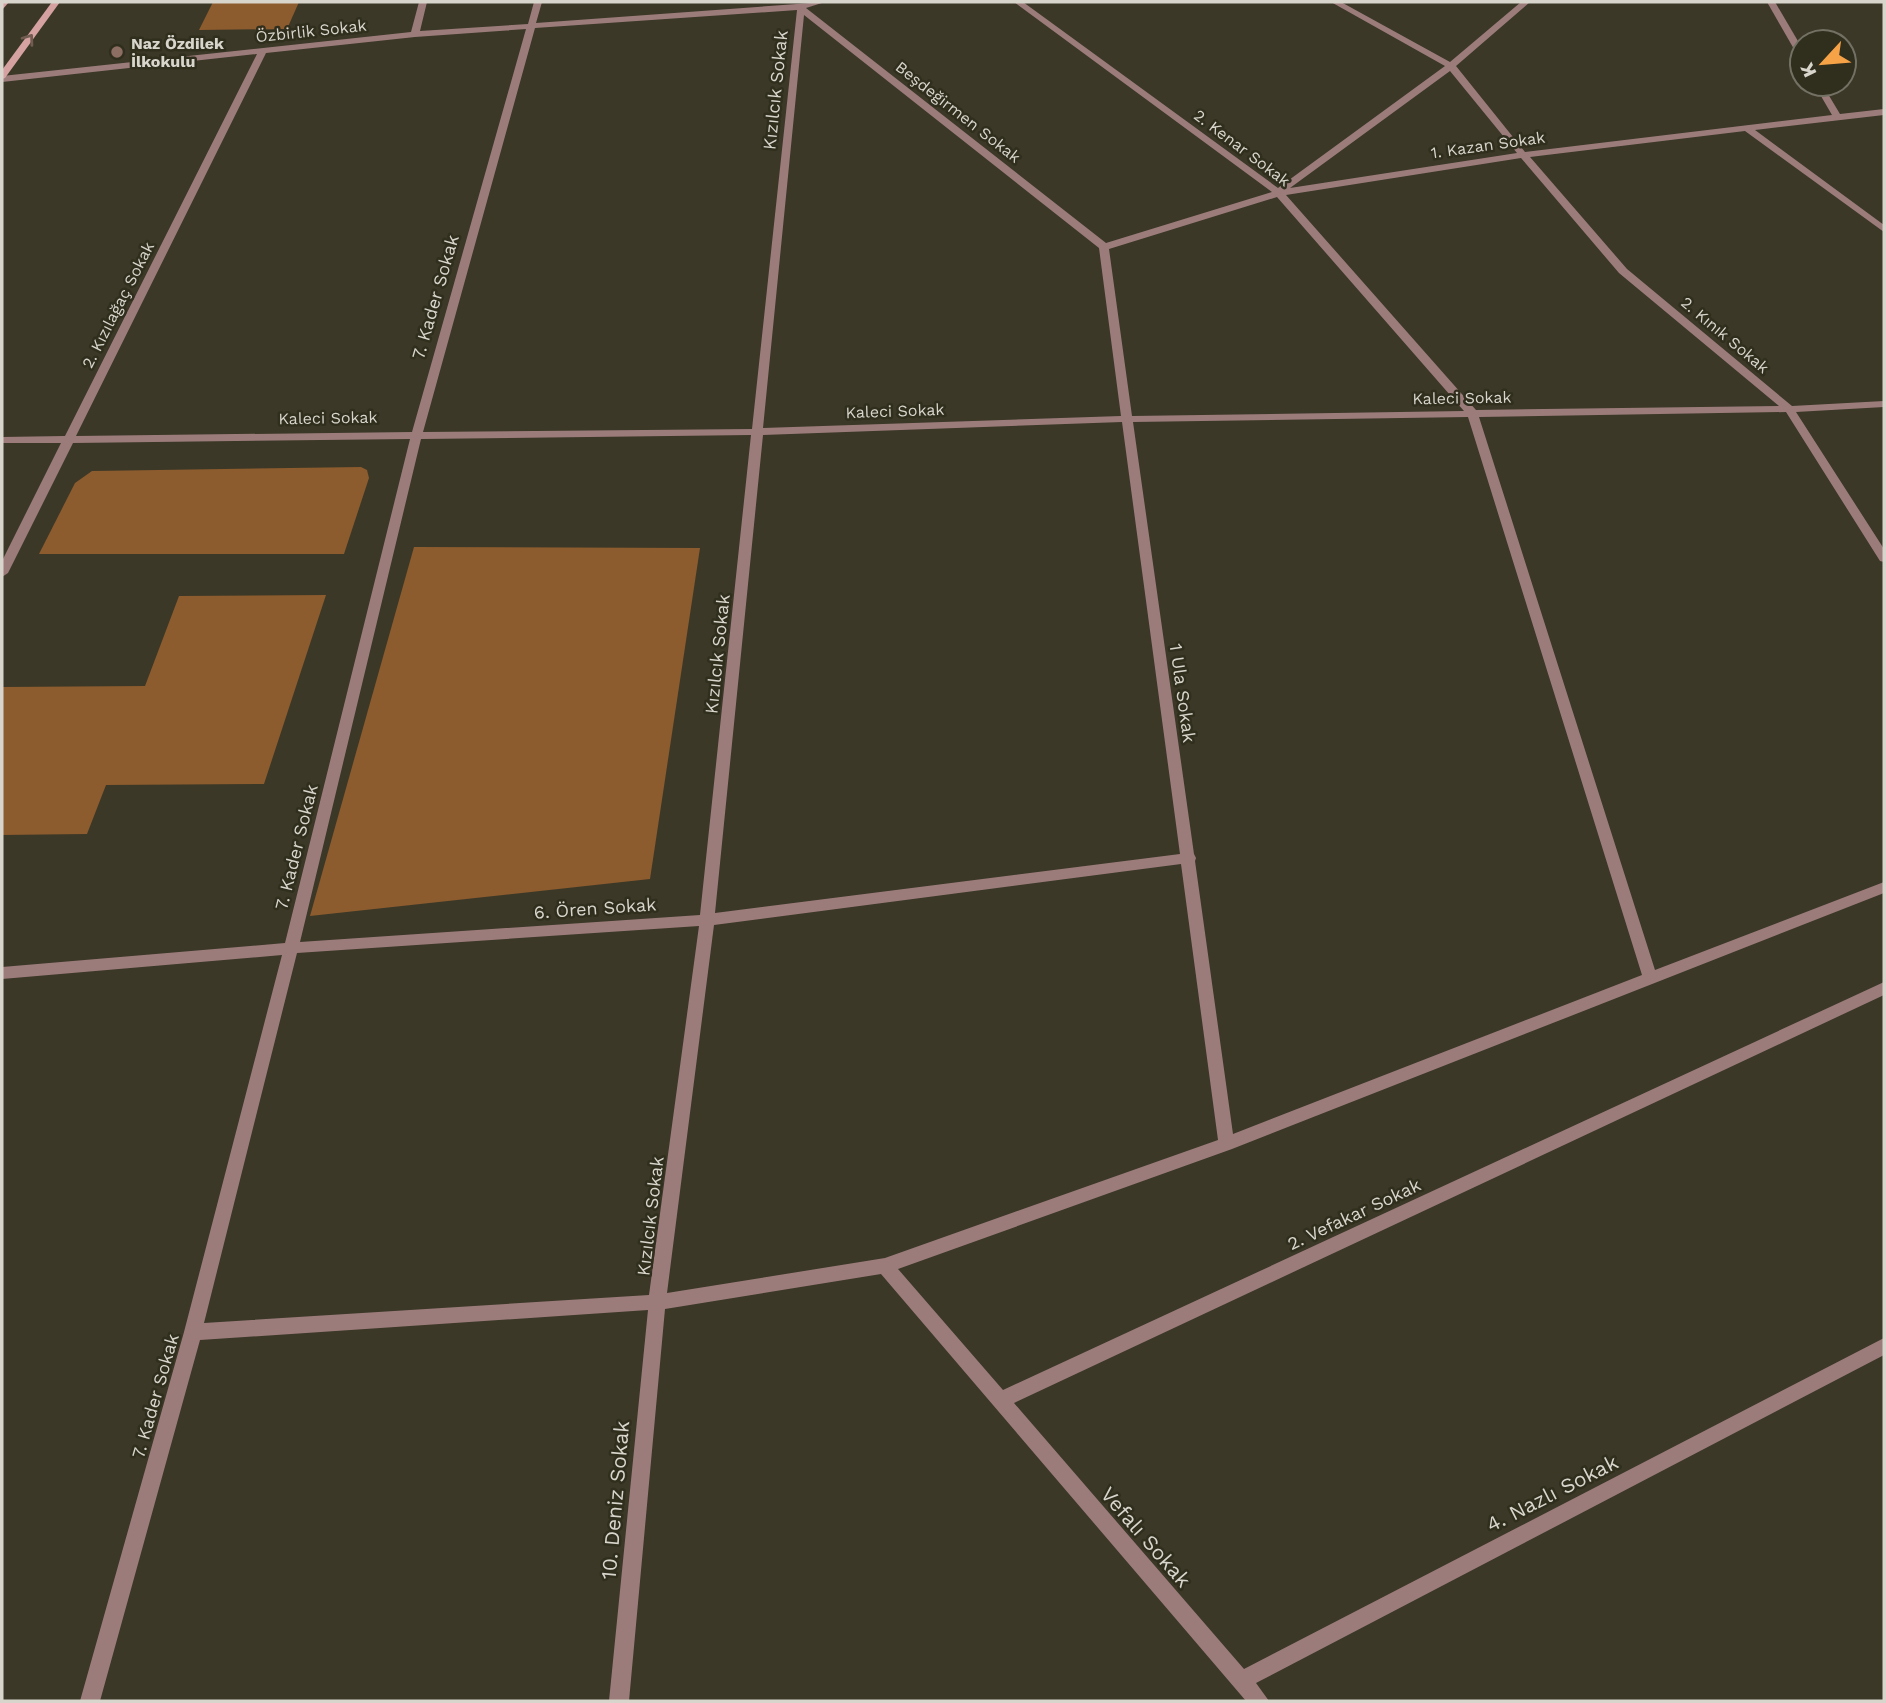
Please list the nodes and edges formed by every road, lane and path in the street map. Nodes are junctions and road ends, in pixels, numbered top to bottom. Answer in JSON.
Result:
{"nodes":[{"id":1,"x":5,"y":2,"type":"edge"},
{"id":2,"x":55,"y":2,"type":"edge"},
{"id":3,"x":423,"y":2,"type":"edge"},
{"id":4,"x":538,"y":2,"type":"edge"},
{"id":5,"x":821,"y":2,"type":"edge"},
{"id":6,"x":1018,"y":2,"type":"edge"},
{"id":7,"x":1335,"y":2,"type":"edge"},
{"id":8,"x":1526,"y":2,"type":"edge"},
{"id":9,"x":1771,"y":2,"type":"edge"},
{"id":10,"x":797,"y":5,"type":"edge"},
{"id":11,"x":2,"y":6,"type":"edge"},
{"id":12,"x":533,"y":24,"type":"junction"},
{"id":13,"x":1788,"y":32,"type":"edge"},
{"id":14,"x":415,"y":34,"type":"junction"},
{"id":15,"x":262,"y":50,"type":"junction"},
{"id":16,"x":1451,"y":65,"type":"junction"},
{"id":17,"x":2,"y":78,"type":"edge"},
{"id":18,"x":1826,"y":98,"type":"edge"},
{"id":19,"x":1884,"y":112,"type":"edge"},
{"id":20,"x":1836,"y":115,"type":"junction"},
{"id":21,"x":1749,"y":130,"type":"junction"},
{"id":22,"x":1523,"y":155,"type":"junction"},
{"id":23,"x":1279,"y":193,"type":"junction"},
{"id":24,"x":1884,"y":229,"type":"edge"},
{"id":25,"x":1104,"y":247,"type":"junction"},
{"id":26,"x":1884,"y":404,"type":"edge"},
{"id":27,"x":1789,"y":410,"type":"junction"},
{"id":28,"x":1473,"y":414,"type":"junction"},
{"id":29,"x":1127,"y":419,"type":"junction"},
{"id":30,"x":758,"y":432,"type":"junction"},
{"id":31,"x":417,"y":433,"type":"junction"},
{"id":32,"x":69,"y":437,"type":"junction"},
{"id":33,"x":2,"y":440,"type":"edge"},
{"id":34,"x":1884,"y":558,"type":"edge"},
{"id":35,"x":2,"y":573,"type":"edge"},
{"id":36,"x":1189,"y":858,"type":"junction"},
{"id":37,"x":1884,"y":887,"type":"edge"},
{"id":38,"x":707,"y":920,"type":"junction"},
{"id":39,"x":291,"y":948,"type":"junction"},
{"id":40,"x":2,"y":974,"type":"edge"},
{"id":41,"x":1650,"y":978,"type":"junction"},
{"id":42,"x":1884,"y":988,"type":"edge"},
{"id":43,"x":1226,"y":1144,"type":"junction"},
{"id":44,"x":885,"y":1266,"type":"junction"},
{"id":45,"x":657,"y":1302,"type":"junction"},
{"id":46,"x":193,"y":1332,"type":"junction"},
{"id":47,"x":1884,"y":1346,"type":"edge"},
{"id":48,"x":1000,"y":1401,"type":"junction"},
{"id":49,"x":1240,"y":1681,"type":"junction"},
{"id":50,"x":90,"y":1701,"type":"edge"},
{"id":51,"x":619,"y":1701,"type":"edge"},
{"id":52,"x":1259,"y":1701,"type":"edge"}],
"edges":[{"from":1,"to":11,"type":"main road"},
{"from":17,"to":2,"type":"main road","one_way":true},
{"from":3,"to":14,"type":"street"},
{"from":4,"to":12,"type":"street","name":"7. Kader Sokak"},
{"from":5,"to":10,"type":"street","name":"Özbirlik Sokak"},
{"from":6,"to":23,"type":"street","name":"2. Kenar Sokak"},
{"from":7,"to":16,"type":"street"},
{"from":8,"to":16,"type":"street"},
{"from":9,"to":13,"type":"street"},
{"from":10,"to":12,"type":"street","name":"Özbirlik Sokak"},
{"from":10,"to":25,"type":"street","name":"Beşdeğirmen Sokak"},
{"from":10,"to":30,"type":"street","name":"Kızılcık Sokak"},
{"from":12,"to":14,"type":"street","name":"Özbirlik Sokak"},
{"from":12,"to":31,"type":"street","name":"7. Kader Sokak"},
{"from":14,"to":15,"type":"street","name":"Özbirlik Sokak"},
{"from":15,"to":17,"type":"street","name":"Özbirlik Sokak"},
{"from":15,"to":32,"type":"street","name":"2. Kızılağaç Sokak"},
{"from":16,"to":22,"type":"street","name":"2. Kınık Sokak"},
{"from":16,"to":23,"type":"street"},
{"from":18,"to":20,"type":"street"},
{"from":19,"to":20,"type":"street","name":"1. Kazan Sokak"},
{"from":20,"to":21,"type":"street","name":"1. Kazan Sokak"},
{"from":21,"to":22,"type":"street","name":"1. Kazan Sokak"},
{"from":21,"to":24,"type":"street"},
{"from":22,"to":23,"type":"street","name":"1. Kazan Sokak"},
{"from":22,"to":27,"type":"street","name":"2. Kınık Sokak"},
{"from":23,"to":25,"type":"street","name":"1. Kazan Sokak"},
{"from":23,"to":28,"type":"street","name":"2. Kenar Sokak"},
{"from":25,"to":29,"type":"street","name":"1 Ula Sokak"},
{"from":26,"to":27,"type":"street","name":"Kaleci Sokak"},
{"from":27,"to":28,"type":"street","name":"Kaleci Sokak"},
{"from":27,"to":34,"type":"street","name":"2. Kınık Sokak"},
{"from":28,"to":29,"type":"street","name":"Kaleci Sokak"},
{"from":28,"to":41,"type":"street"},
{"from":29,"to":30,"type":"street","name":"Kaleci Sokak"},
{"from":29,"to":36,"type":"street","name":"1 Ula Sokak"},
{"from":30,"to":31,"type":"street","name":"Kaleci Sokak"},
{"from":30,"to":38,"type":"street","name":"Kızılcık Sokak"},
{"from":31,"to":32,"type":"street","name":"Kaleci Sokak"},
{"from":31,"to":39,"type":"street","name":"7. Kader Sokak"},
{"from":32,"to":33,"type":"street","name":"Kaleci Sokak"},
{"from":32,"to":35,"type":"street","name":"2. Kızılağaç Sokak"},
{"from":36,"to":38,"type":"street","name":"6. Ören Sokak"},
{"from":36,"to":43,"type":"street","name":"1 Ula Sokak"},
{"from":37,"to":41,"type":"street"},
{"from":38,"to":39,"type":"street","name":"6. Ören Sokak"},
{"from":38,"to":45,"type":"street","name":"Kızılcık Sokak"},
{"from":39,"to":40,"type":"street","name":"6. Ören Sokak"},
{"from":39,"to":46,"type":"street","name":"7. Kader Sokak"},
{"from":41,"to":43,"type":"street"},
{"from":42,"to":48,"type":"street","name":"2. Vefakar Sokak"},
{"from":43,"to":44,"type":"street"},
{"from":44,"to":45,"type":"street"},
{"from":44,"to":48,"type":"street"},
{"from":45,"to":46,"type":"street"},
{"from":45,"to":51,"type":"street","name":"10. Deniz Sokak"},
{"from":46,"to":50,"type":"street","name":"7. Kader Sokak"},
{"from":47,"to":49,"type":"street","name":"4. Nazlı Sokak"},
{"from":48,"to":49,"type":"street","name":"Vefalı Sokak"},
{"from":49,"to":52,"type":"street","name":"Vefalı Sokak"}]}
